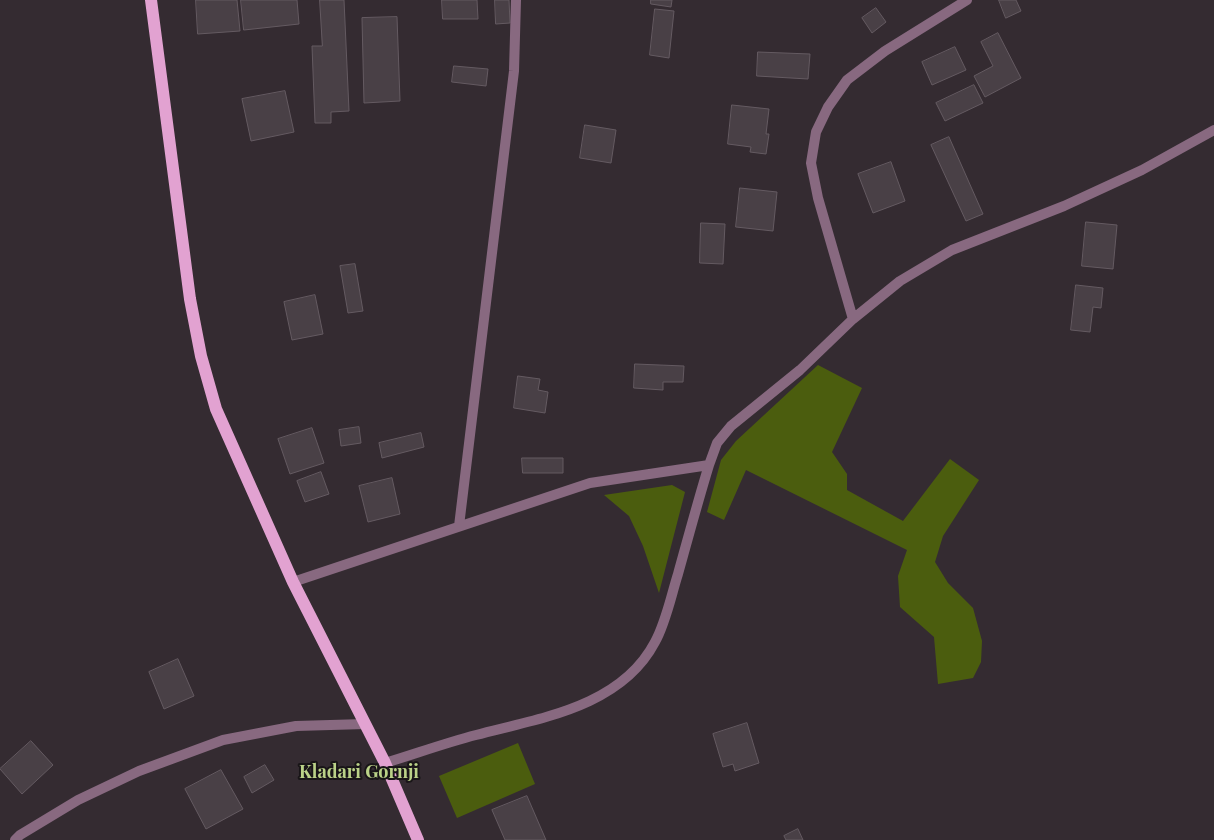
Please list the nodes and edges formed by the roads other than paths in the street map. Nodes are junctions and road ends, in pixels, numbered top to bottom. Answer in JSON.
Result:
{"nodes":[{"id":1,"x":151,"y":0,"type":"edge"},
{"id":2,"x":516,"y":0,"type":"edge"},
{"id":3,"x":967,"y":0,"type":"edge"},
{"id":4,"x":1214,"y":130,"type":"edge"},
{"id":5,"x":853,"y":319,"type":"junction"},
{"id":6,"x":709,"y":464,"type":"junction"},
{"id":7,"x":459,"y":526,"type":"junction"},
{"id":8,"x":293,"y":582,"type":"junction"},
{"id":9,"x":365,"y":724,"type":"junction"},
{"id":10,"x":385,"y":763,"type":"junction"},
{"id":11,"x":15,"y":840,"type":"edge"},
{"id":12,"x":418,"y":840,"type":"edge"}],
"edges":[{"from":1,"to":8,"type":"main road"},
{"from":2,"to":7,"type":"street"},
{"from":3,"to":5,"type":"street"},
{"from":4,"to":5,"type":"street"},
{"from":5,"to":6,"type":"street"},
{"from":6,"to":7,"type":"street"},
{"from":6,"to":10,"type":"street"},
{"from":7,"to":8,"type":"street"},
{"from":8,"to":9,"type":"main road"},
{"from":9,"to":10,"type":"main road"},
{"from":9,"to":11,"type":"street"},
{"from":10,"to":12,"type":"main road"}]}
